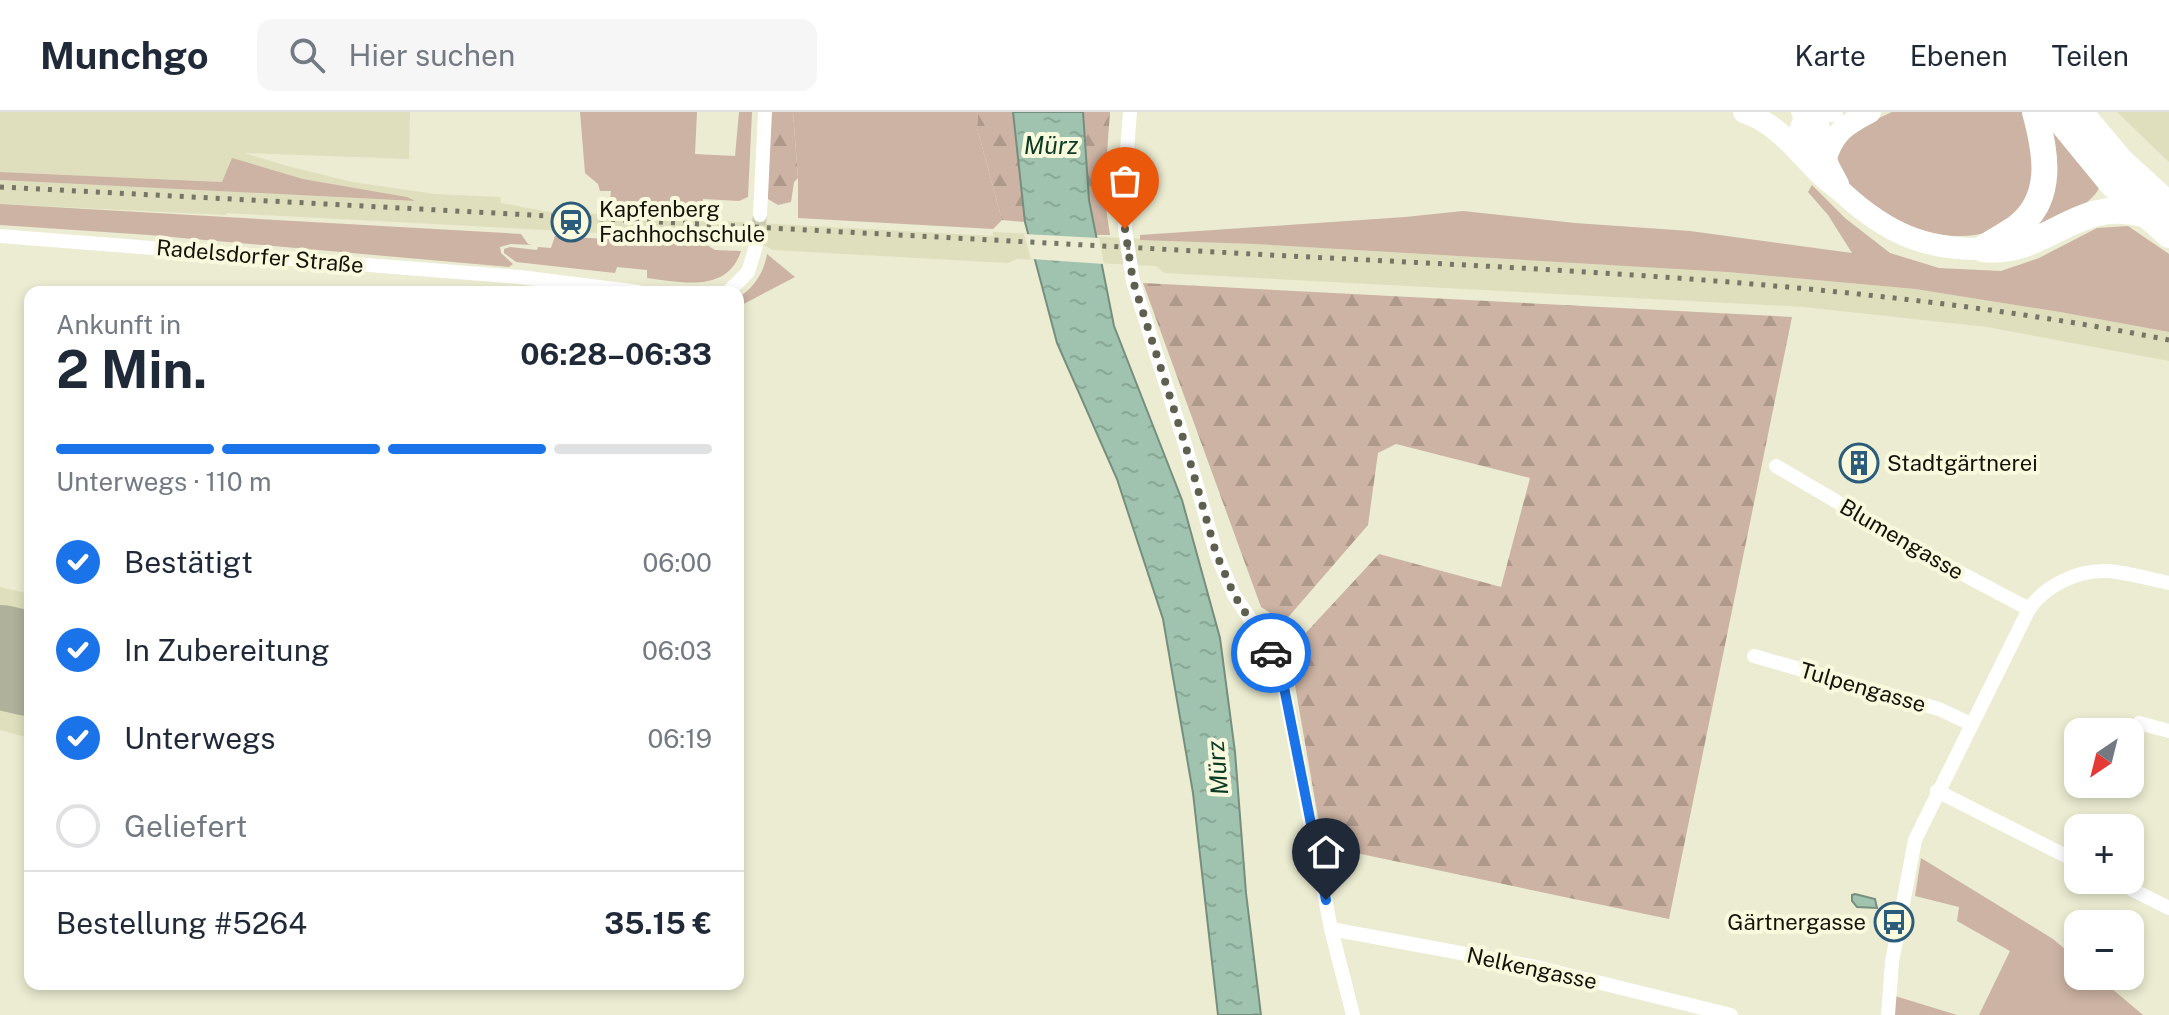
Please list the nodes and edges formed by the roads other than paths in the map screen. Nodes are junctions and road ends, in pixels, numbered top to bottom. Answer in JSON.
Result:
{"nodes":[{"id":1,"x":765,"y":112,"type":"edge"},
{"id":2,"x":1130,"y":112,"type":"edge"},
{"id":3,"x":1744,"y":112,"type":"edge"},
{"id":4,"x":1801,"y":112,"type":"edge"},
{"id":5,"x":1833,"y":112,"type":"edge"},
{"id":6,"x":1870,"y":112,"type":"edge"},
{"id":7,"x":2035,"y":112,"type":"edge"},
{"id":8,"x":2053,"y":112,"type":"edge"},
{"id":9,"x":2080,"y":112,"type":"edge"},
{"id":10,"x":1810,"y":113,"type":"edge"},
{"id":11,"x":1801,"y":152,"type":"junction"},
{"id":12,"x":1825,"y":160,"type":"junction"},
{"id":13,"x":2116,"y":172,"type":"junction"},
{"id":14,"x":1842,"y":193,"type":"junction"},
{"id":15,"x":2169,"y":205,"type":"edge"},
{"id":16,"x":2088,"y":214,"type":"junction"},
{"id":17,"x":2143,"y":214,"type":"junction"},
{"id":18,"x":760,"y":215,"type":"tunnel mouth"},
{"id":19,"x":2169,"y":235,"type":"edge"},
{"id":20,"x":0,"y":236,"type":"edge"},
{"id":21,"x":756,"y":246,"type":"tunnel mouth"},
{"id":22,"x":1983,"y":249,"type":"junction"},
{"id":23,"x":591,"y":286,"type":"edge"},
{"id":24,"x":734,"y":286,"type":"edge"},
{"id":25,"x":1776,"y":466,"type":"dead end"},
{"id":26,"x":2169,"y":583,"type":"edge"},
{"id":27,"x":2029,"y":609,"type":"junction"},
{"id":28,"x":1754,"y":656,"type":"dead end"},
{"id":29,"x":1971,"y":724,"type":"junction"},
{"id":30,"x":2144,"y":724,"type":"edge"},
{"id":31,"x":2169,"y":731,"type":"edge"},
{"id":32,"x":1937,"y":791,"type":"junction"},
{"id":33,"x":2064,"y":855,"type":"edge"},
{"id":34,"x":2141,"y":894,"type":"edge"},
{"id":35,"x":2169,"y":908,"type":"edge"},
{"id":36,"x":1331,"y":929,"type":"junction"},
{"id":37,"x":1353,"y":1015,"type":"edge"},
{"id":38,"x":1731,"y":1015,"type":"edge"},
{"id":39,"x":1888,"y":1015,"type":"edge"}],
"edges":[{"from":1,"to":18,"type":"street"},
{"from":2,"to":36,"type":"street"},
{"from":3,"to":11,"type":"main road"},
{"from":4,"to":10,"type":"main road"},
{"from":5,"to":10,"type":"main road"},
{"from":6,"to":12,"type":"main road"},
{"from":7,"to":22,"type":"highway"},
{"from":8,"to":13,"type":"highway"},
{"from":9,"to":13,"type":"highway"},
{"from":10,"to":11,"type":"main road"},
{"from":10,"to":12,"type":"main road"},
{"from":11,"to":14,"type":"main road"},
{"from":12,"to":14,"type":"main road"},
{"from":13,"to":15,"type":"highway"},
{"from":13,"to":16,"type":"highway"},
{"from":13,"to":17,"type":"highway"},
{"from":14,"to":22,"type":"main road"},
{"from":16,"to":17,"type":"highway"},
{"from":16,"to":22,"type":"highway"},
{"from":17,"to":19,"type":"highway"},
{"from":20,"to":23,"type":"street","name":"Radelsdorfer Straße"},
{"from":21,"to":24,"type":"street"},
{"from":25,"to":27,"type":"street","name":"Blumengasse"},
{"from":26,"to":27,"type":"street"},
{"from":27,"to":29,"type":"street"},
{"from":28,"to":29,"type":"street","name":"Tulpengasse"},
{"from":29,"to":32,"type":"street"},
{"from":30,"to":31,"type":"street"},
{"from":32,"to":33,"type":"street"},
{"from":32,"to":39,"type":"street"},
{"from":34,"to":35,"type":"street"},
{"from":36,"to":37,"type":"street"},
{"from":36,"to":38,"type":"street","name":"Nelkengasse"}]}
